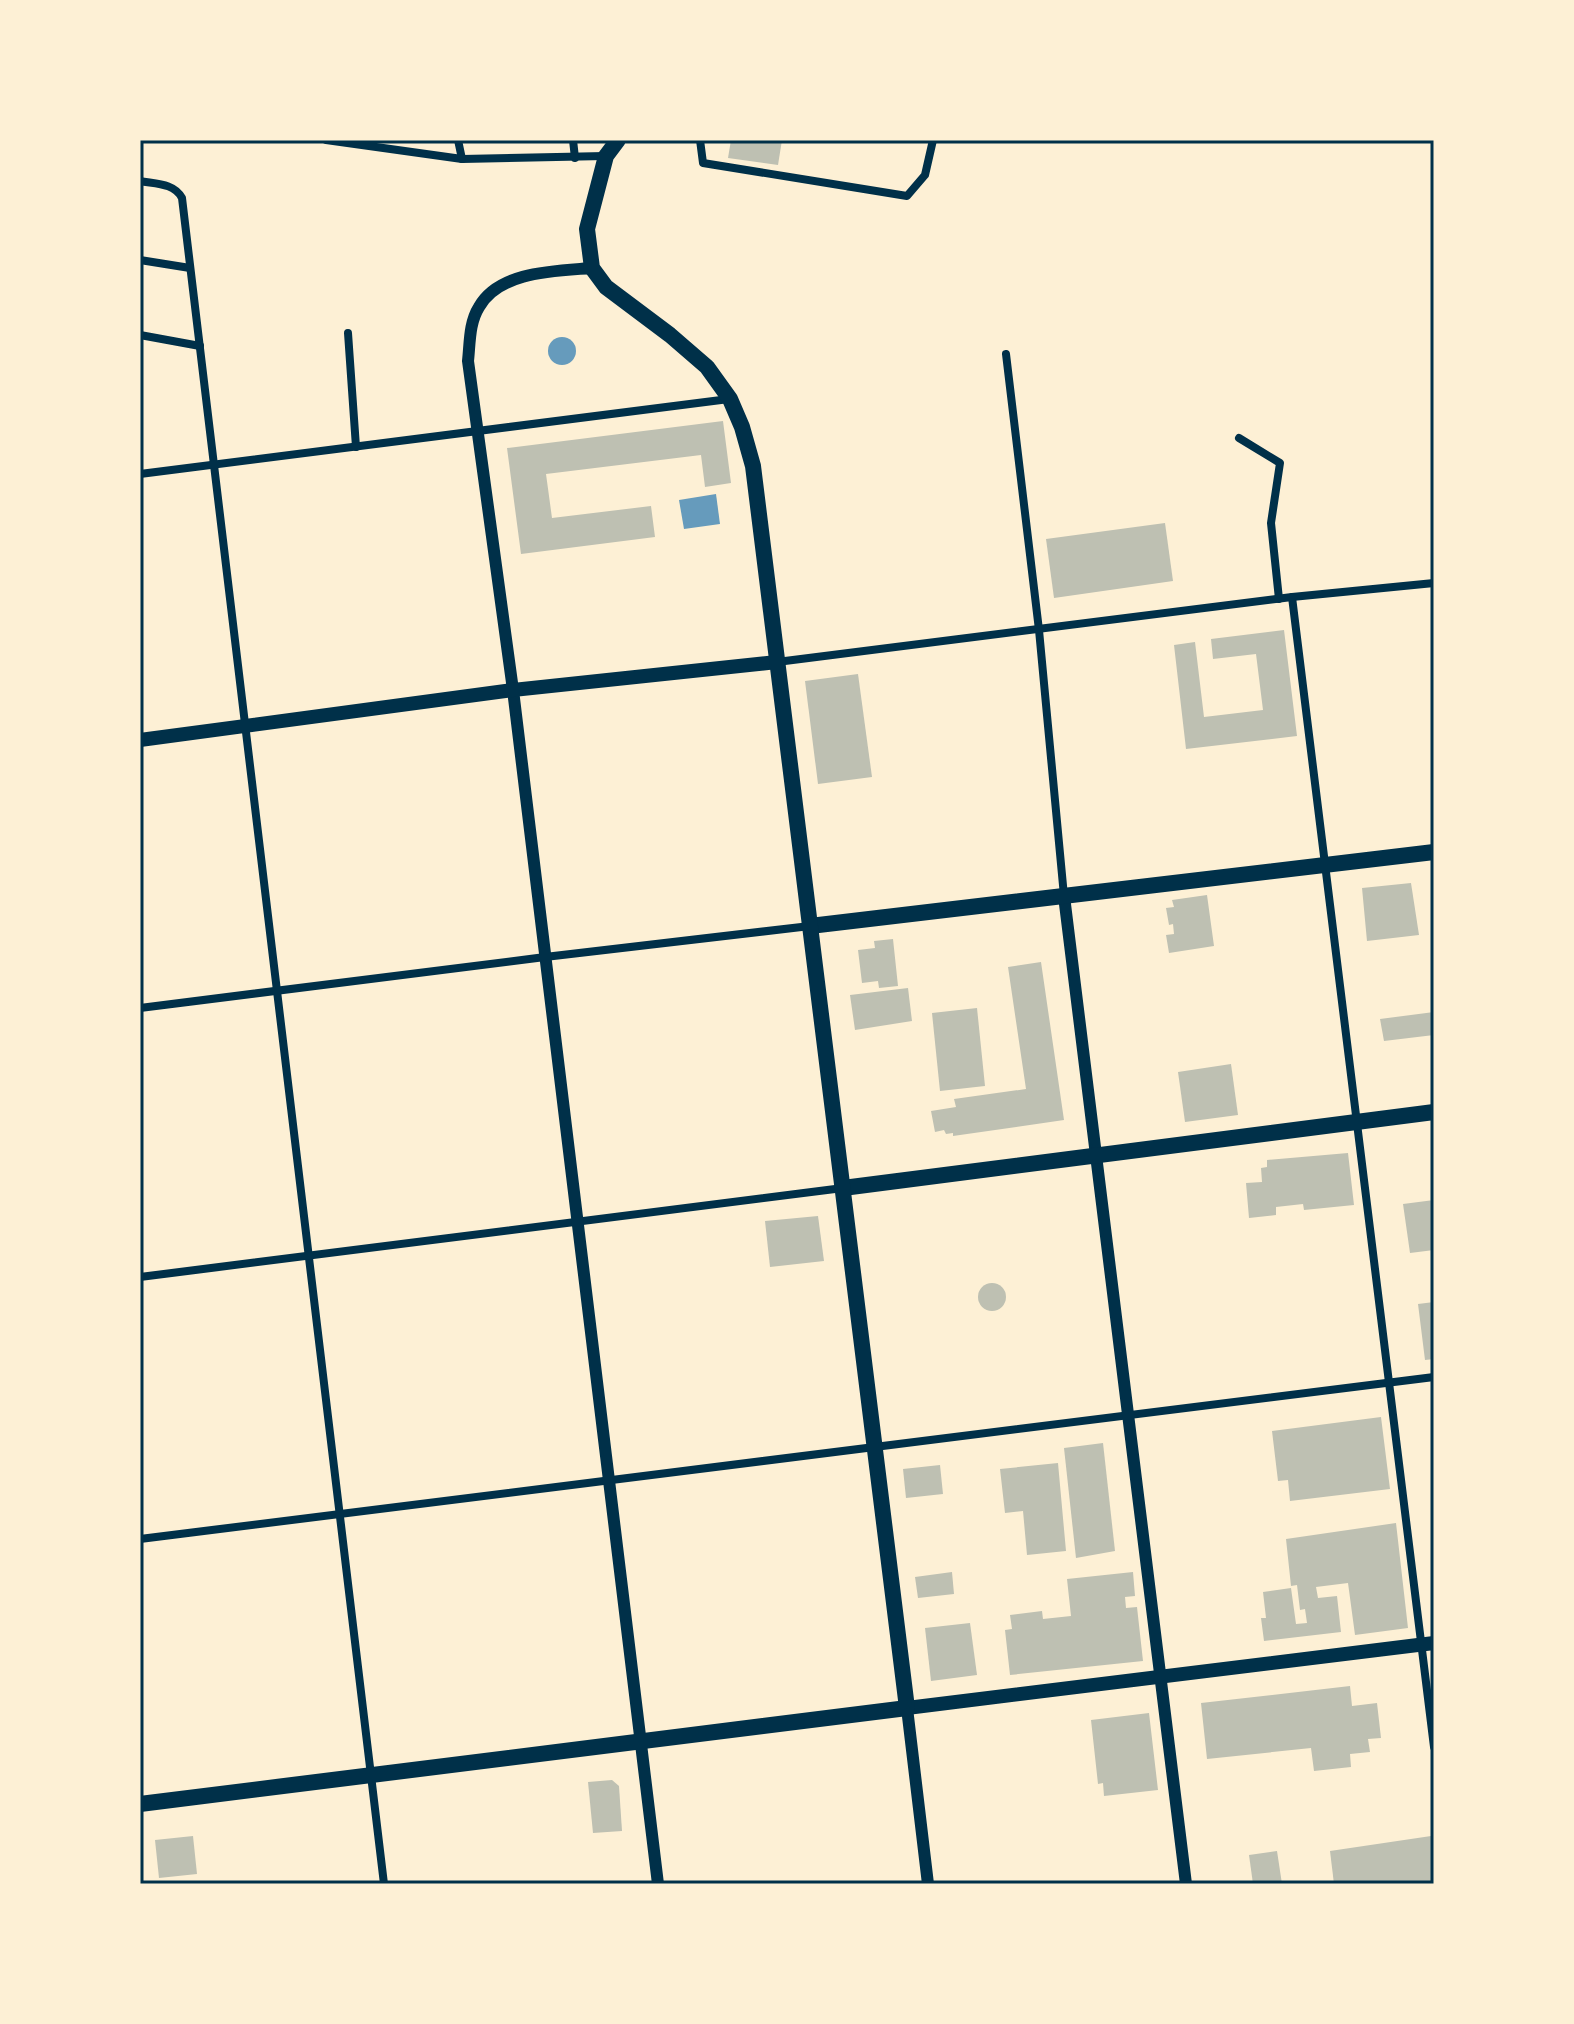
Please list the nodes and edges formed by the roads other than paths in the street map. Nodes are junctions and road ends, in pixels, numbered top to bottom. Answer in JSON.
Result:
{"nodes":[{"id":1,"x":326,"y":140,"type":"edge"},
{"id":2,"x":458,"y":140,"type":"edge"},
{"id":3,"x":573,"y":140,"type":"edge"},
{"id":4,"x":618,"y":140,"type":"edge"},
{"id":5,"x":700,"y":140,"type":"edge"},
{"id":6,"x":933,"y":140,"type":"edge"},
{"id":7,"x":372,"y":144,"type":"edge"},
{"id":8,"x":606,"y":156,"type":"junction"},
{"id":9,"x":575,"y":158,"type":"junction"},
{"id":10,"x":462,"y":159,"type":"junction"},
{"id":11,"x":140,"y":181,"type":"edge"},
{"id":12,"x":140,"y":260,"type":"edge"},
{"id":13,"x":190,"y":268,"type":"junction"},
{"id":14,"x":592,"y":268,"type":"junction"},
{"id":15,"x":348,"y":333,"type":"dead end"},
{"id":16,"x":140,"y":335,"type":"edge"},
{"id":17,"x":200,"y":346,"type":"junction"},
{"id":18,"x":1006,"y":354,"type":"dead end"},
{"id":19,"x":730,"y":399,"type":"junction"},
{"id":20,"x":479,"y":431,"type":"junction"},
{"id":21,"x":1239,"y":438,"type":"dead end"},
{"id":22,"x":356,"y":447,"type":"junction"},
{"id":23,"x":213,"y":465,"type":"junction"},
{"id":24,"x":140,"y":474,"type":"edge"},
{"id":25,"x":1434,"y":583,"type":"edge"},
{"id":26,"x":1292,"y":597,"type":"junction"},
{"id":27,"x":1279,"y":599,"type":"junction"},
{"id":28,"x":1039,"y":630,"type":"junction"},
{"id":29,"x":777,"y":662,"type":"junction"},
{"id":30,"x":513,"y":690,"type":"junction"},
{"id":31,"x":244,"y":727,"type":"junction"},
{"id":32,"x":140,"y":740,"type":"edge"},
{"id":33,"x":1434,"y":852,"type":"edge"},
{"id":34,"x":1325,"y":865,"type":"junction"},
{"id":35,"x":1064,"y":896,"type":"junction"},
{"id":36,"x":810,"y":926,"type":"junction"},
{"id":37,"x":545,"y":957,"type":"junction"},
{"id":38,"x":275,"y":992,"type":"junction"},
{"id":39,"x":140,"y":1008,"type":"edge"},
{"id":40,"x":1434,"y":1112,"type":"edge"},
{"id":41,"x":1357,"y":1122,"type":"junction"},
{"id":42,"x":1097,"y":1155,"type":"junction"},
{"id":43,"x":843,"y":1188,"type":"junction"},
{"id":44,"x":578,"y":1223,"type":"junction"},
{"id":45,"x":307,"y":1255,"type":"junction"},
{"id":46,"x":140,"y":1277,"type":"edge"},
{"id":47,"x":1434,"y":1377,"type":"edge"},
{"id":48,"x":1389,"y":1383,"type":"junction"},
{"id":49,"x":1129,"y":1416,"type":"junction"},
{"id":50,"x":875,"y":1445,"type":"junction"},
{"id":51,"x":609,"y":1479,"type":"junction"},
{"id":52,"x":339,"y":1515,"type":"junction"},
{"id":53,"x":140,"y":1539,"type":"edge"},
{"id":54,"x":1428,"y":1644,"type":"edge"},
{"id":55,"x":1161,"y":1677,"type":"junction"},
{"id":56,"x":907,"y":1708,"type":"junction"},
{"id":57,"x":641,"y":1741,"type":"junction"},
{"id":58,"x":1434,"y":1747,"type":"edge"},
{"id":59,"x":370,"y":1775,"type":"junction"},
{"id":60,"x":140,"y":1804,"type":"edge"},
{"id":61,"x":384,"y":1884,"type":"edge"},
{"id":62,"x":658,"y":1884,"type":"edge"},
{"id":63,"x":928,"y":1884,"type":"edge"},
{"id":64,"x":1186,"y":1884,"type":"edge"}],
"edges":[{"from":1,"to":7,"type":"street"},
{"from":2,"to":10,"type":"street"},
{"from":3,"to":9,"type":"street"},
{"from":4,"to":8,"type":"main road"},
{"from":5,"to":6,"type":"street"},
{"from":7,"to":10,"type":"street"},
{"from":8,"to":9,"type":"street"},
{"from":8,"to":14,"type":"main road"},
{"from":9,"to":10,"type":"street"},
{"from":11,"to":13,"type":"street"},
{"from":12,"to":13,"type":"street"},
{"from":13,"to":17,"type":"street"},
{"from":14,"to":19,"type":"main road"},
{"from":14,"to":20,"type":"street"},
{"from":15,"to":22,"type":"street"},
{"from":16,"to":17,"type":"street"},
{"from":17,"to":23,"type":"street"},
{"from":18,"to":28,"type":"street"},
{"from":19,"to":20,"type":"street"},
{"from":19,"to":29,"type":"main road"},
{"from":20,"to":22,"type":"street"},
{"from":20,"to":30,"type":"street"},
{"from":21,"to":27,"type":"street"},
{"from":22,"to":23,"type":"street"},
{"from":23,"to":24,"type":"street"},
{"from":23,"to":31,"type":"street"},
{"from":25,"to":26,"type":"street"},
{"from":26,"to":27,"type":"street"},
{"from":26,"to":34,"type":"street"},
{"from":27,"to":28,"type":"street"},
{"from":28,"to":29,"type":"street"},
{"from":28,"to":35,"type":"street"},
{"from":29,"to":30,"type":"main road"},
{"from":29,"to":36,"type":"main road"},
{"from":30,"to":31,"type":"main road"},
{"from":30,"to":37,"type":"street"},
{"from":31,"to":32,"type":"main road"},
{"from":31,"to":38,"type":"street"},
{"from":33,"to":34,"type":"main road"},
{"from":34,"to":35,"type":"main road"},
{"from":34,"to":41,"type":"street"},
{"from":35,"to":36,"type":"main road"},
{"from":35,"to":42,"type":"street"},
{"from":36,"to":37,"type":"street"},
{"from":36,"to":43,"type":"main road"},
{"from":37,"to":38,"type":"street"},
{"from":37,"to":44,"type":"street"},
{"from":38,"to":39,"type":"street"},
{"from":38,"to":45,"type":"street"},
{"from":40,"to":41,"type":"main road"},
{"from":41,"to":42,"type":"main road"},
{"from":41,"to":48,"type":"street"},
{"from":42,"to":43,"type":"main road"},
{"from":42,"to":49,"type":"street"},
{"from":43,"to":44,"type":"street"},
{"from":43,"to":50,"type":"main road"},
{"from":44,"to":45,"type":"street"},
{"from":44,"to":51,"type":"street"},
{"from":45,"to":46,"type":"street"},
{"from":45,"to":52,"type":"street"},
{"from":47,"to":48,"type":"street"},
{"from":48,"to":49,"type":"street"},
{"from":48,"to":54,"type":"street"},
{"from":49,"to":50,"type":"street"},
{"from":49,"to":55,"type":"street"},
{"from":50,"to":51,"type":"street"},
{"from":50,"to":56,"type":"main road"},
{"from":51,"to":52,"type":"street"},
{"from":51,"to":57,"type":"street"},
{"from":52,"to":53,"type":"street"},
{"from":52,"to":59,"type":"street"},
{"from":54,"to":55,"type":"main road"},
{"from":54,"to":58,"type":"street"},
{"from":55,"to":56,"type":"main road"},
{"from":55,"to":64,"type":"street"},
{"from":56,"to":57,"type":"main road"},
{"from":56,"to":63,"type":"street"},
{"from":57,"to":59,"type":"main road"},
{"from":57,"to":62,"type":"street"},
{"from":59,"to":60,"type":"main road"},
{"from":59,"to":61,"type":"street"}]}
